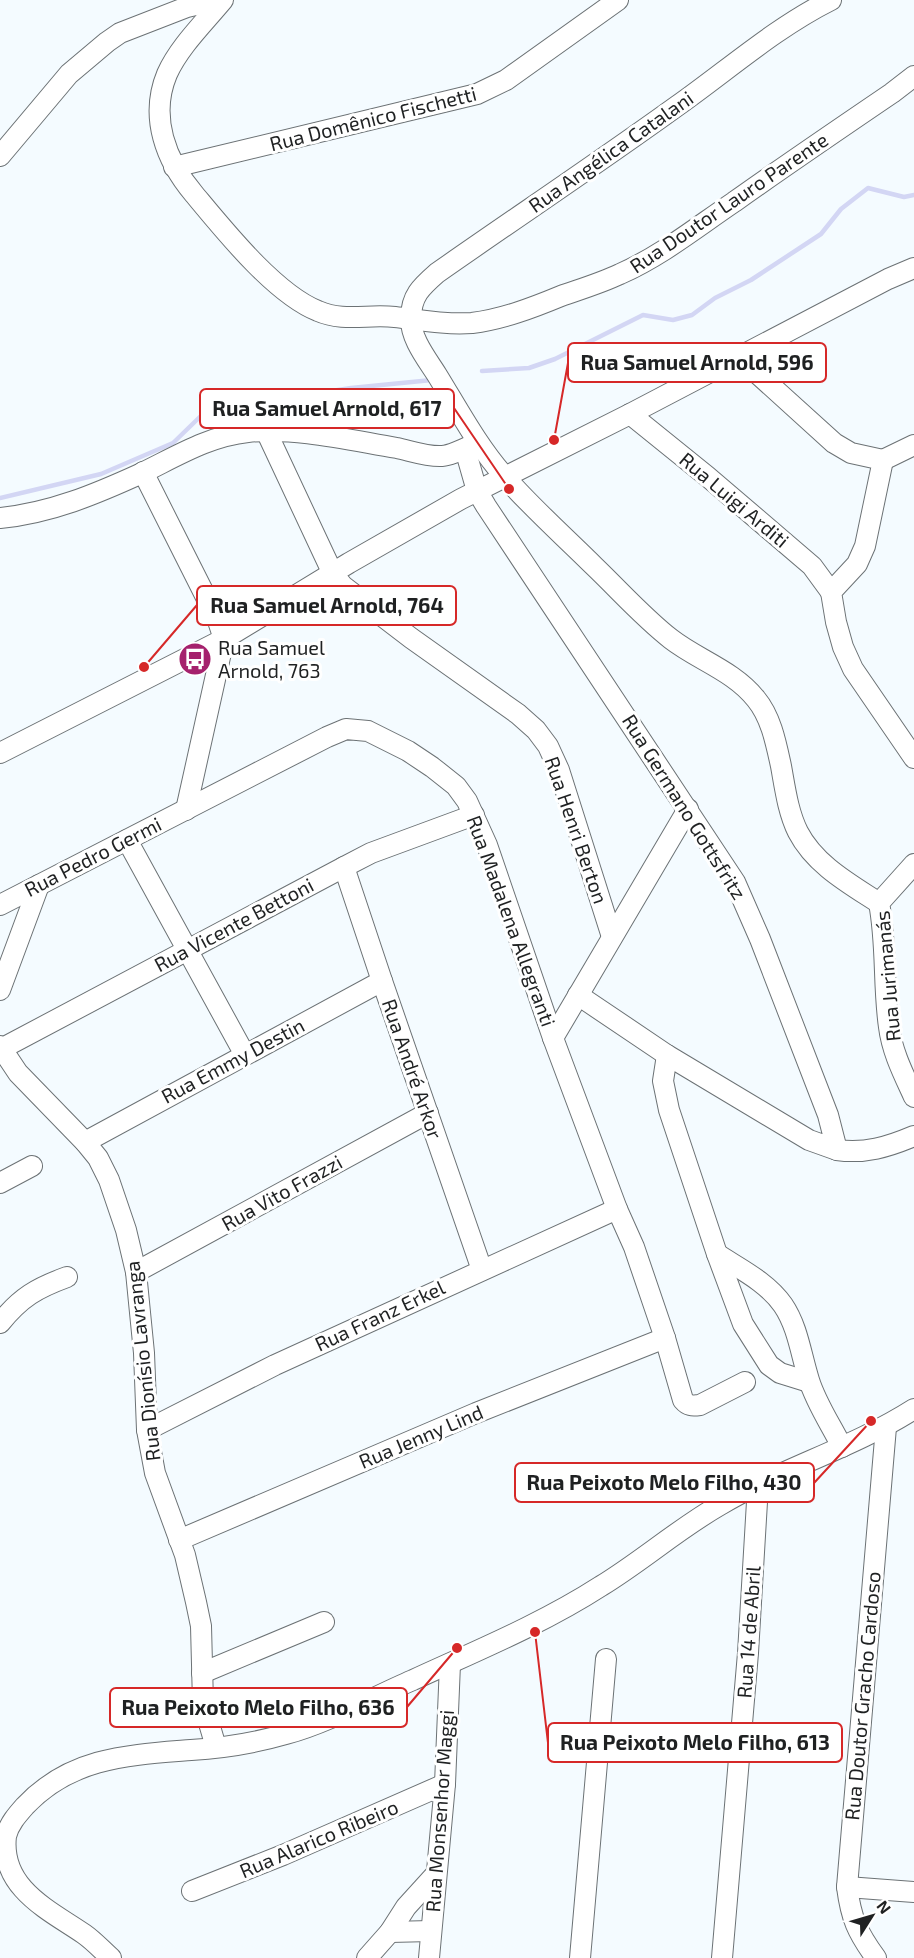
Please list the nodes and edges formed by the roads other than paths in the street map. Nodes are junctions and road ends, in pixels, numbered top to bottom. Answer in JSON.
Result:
{"nodes":[{"id":1,"x":217,"y":0,"type":"edge"},
{"id":2,"x":223,"y":0,"type":"edge"},
{"id":3,"x":618,"y":0,"type":"edge"},
{"id":4,"x":831,"y":0,"type":"edge"},
{"id":5,"x":914,"y":76,"type":"edge"},
{"id":6,"x":0,"y":156,"type":"edge"},
{"id":7,"x":174,"y":167,"type":"junction"},
{"id":8,"x":914,"y":268,"type":"edge"},
{"id":9,"x":410,"y":320,"type":"junction"},
{"id":10,"x":738,"y":356,"type":"junction"},
{"id":11,"x":630,"y":414,"type":"junction"},
{"id":12,"x":266,"y":431,"type":"junction"},
{"id":13,"x":472,"y":445,"type":"junction"},
{"id":14,"x":914,"y":445,"type":"edge"},
{"id":15,"x":883,"y":460,"type":"junction"},
{"id":16,"x":143,"y":472,"type":"junction"},
{"id":17,"x":504,"y":477,"type":"junction"},
{"id":18,"x":477,"y":491,"type":"junction"},
{"id":19,"x":0,"y":518,"type":"edge"},
{"id":20,"x":333,"y":574,"type":"junction"},
{"id":21,"x":831,"y":592,"type":"junction"},
{"id":22,"x":225,"y":639,"type":"junction"},
{"id":23,"x":0,"y":753,"type":"edge"},
{"id":24,"x":914,"y":758,"type":"edge"},
{"id":25,"x":688,"y":809,"type":"junction"},
{"id":26,"x":186,"y":810,"type":"junction"},
{"id":27,"x":474,"y":815,"type":"junction"},
{"id":28,"x":127,"y":840,"type":"junction"},
{"id":29,"x":914,"y":864,"type":"edge"},
{"id":30,"x":344,"y":867,"type":"junction"},
{"id":31,"x":39,"y":885,"type":"junction"},
{"id":32,"x":879,"y":903,"type":"junction"},
{"id":33,"x":0,"y":905,"type":"edge"},
{"id":34,"x":612,"y":937,"type":"junction"},
{"id":35,"x":186,"y":949,"type":"junction"},
{"id":36,"x":382,"y":981,"type":"junction"},
{"id":37,"x":0,"y":990,"type":"edge"},
{"id":38,"x":578,"y":995,"type":"junction"},
{"id":39,"x":553,"y":1038,"type":"junction"},
{"id":40,"x":1,"y":1047,"type":"edge"},
{"id":41,"x":245,"y":1055,"type":"junction"},
{"id":42,"x":667,"y":1055,"type":"junction"},
{"id":43,"x":914,"y":1097,"type":"edge"},
{"id":44,"x":428,"y":1113,"type":"junction"},
{"id":45,"x":914,"y":1136,"type":"edge"},
{"id":46,"x":85,"y":1142,"type":"junction"},
{"id":47,"x":837,"y":1150,"type":"junction"},
{"id":48,"x":32,"y":1166,"type":"dead end"},
{"id":49,"x":0,"y":1183,"type":"edge"},
{"id":50,"x":617,"y":1209,"type":"junction"},
{"id":51,"x":717,"y":1254,"type":"junction"},
{"id":52,"x":482,"y":1270,"type":"junction"},
{"id":53,"x":136,"y":1272,"type":"junction"},
{"id":54,"x":67,"y":1277,"type":"dead end"},
{"id":55,"x":0,"y":1323,"type":"edge"},
{"id":56,"x":665,"y":1338,"type":"junction"},
{"id":57,"x":745,"y":1382,"type":"dead end"},
{"id":58,"x":809,"y":1382,"type":"junction"},
{"id":59,"x":914,"y":1409,"type":"edge"},
{"id":60,"x":886,"y":1427,"type":"junction"},
{"id":61,"x":147,"y":1430,"type":"junction"},
{"id":62,"x":842,"y":1447,"type":"junction"},
{"id":63,"x":758,"y":1485,"type":"junction"},
{"id":64,"x":179,"y":1540,"type":"junction"},
{"id":65,"x":324,"y":1622,"type":"dead end"},
{"id":66,"x":606,"y":1659,"type":"dead end"},
{"id":67,"x":450,"y":1664,"type":"junction"},
{"id":68,"x":202,"y":1673,"type":"junction"},
{"id":69,"x":216,"y":1747,"type":"junction"},
{"id":70,"x":445,"y":1784,"type":"junction"},
{"id":71,"x":436,"y":1874,"type":"junction"},
{"id":72,"x":847,"y":1887,"type":"junction"},
{"id":73,"x":192,"y":1891,"type":"dead end"},
{"id":74,"x":914,"y":1892,"type":"edge"},
{"id":75,"x":431,"y":1931,"type":"junction"},
{"id":76,"x":390,"y":1932,"type":"junction"},
{"id":77,"x":111,"y":1958,"type":"edge"},
{"id":78,"x":367,"y":1958,"type":"edge"},
{"id":79,"x":429,"y":1958,"type":"edge"},
{"id":80,"x":580,"y":1958,"type":"edge"},
{"id":81,"x":722,"y":1958,"type":"edge"},
{"id":82,"x":876,"y":1958,"type":"edge"}],
"edges":[{"from":1,"to":6,"type":"street"},
{"from":2,"to":7,"type":"street","name":"Rua Doutor Lauro Parente"},
{"from":3,"to":7,"type":"street","name":"Rua Domênico Fischetti"},
{"from":4,"to":9,"type":"street","name":"Rua Angélica Catalani"},
{"from":5,"to":9,"type":"street","name":"Rua Doutor Lauro Parente"},
{"from":7,"to":9,"type":"street","name":"Rua Doutor Lauro Parente"},
{"from":8,"to":10,"type":"street"},
{"from":9,"to":13,"type":"street"},
{"from":10,"to":11,"type":"street"},
{"from":10,"to":15,"type":"street"},
{"from":11,"to":17,"type":"street"},
{"from":11,"to":21,"type":"street","name":"Rua Luigi Arditi"},
{"from":12,"to":13,"type":"street"},
{"from":12,"to":16,"type":"street"},
{"from":12,"to":20,"type":"street"},
{"from":13,"to":17,"type":"street"},
{"from":13,"to":18,"type":"street","name":"Rua Germano Gottsfritz"},
{"from":14,"to":15,"type":"street"},
{"from":15,"to":21,"type":"street"},
{"from":16,"to":19,"type":"street"},
{"from":16,"to":22,"type":"street"},
{"from":17,"to":18,"type":"street"},
{"from":17,"to":32,"type":"street"},
{"from":18,"to":20,"type":"street"},
{"from":18,"to":25,"type":"street","name":"Rua Germano Gottsfritz"},
{"from":20,"to":22,"type":"street"},
{"from":20,"to":34,"type":"street","name":"Rua Henri Berton"},
{"from":21,"to":24,"type":"street"},
{"from":22,"to":23,"type":"street"},
{"from":22,"to":26,"type":"street"},
{"from":25,"to":34,"type":"street"},
{"from":25,"to":47,"type":"street","name":"Rua Germano Gottsfritz"},
{"from":26,"to":27,"type":"street","name":"Rua Madalena Allegranti"},
{"from":26,"to":28,"type":"street","name":"Rua Pedro Germi"},
{"from":27,"to":30,"type":"street","name":"Rua Vicente Bettoni"},
{"from":27,"to":39,"type":"street","name":"Rua Madalena Allegranti"},
{"from":28,"to":31,"type":"street","name":"Rua Pedro Germi"},
{"from":28,"to":35,"type":"street"},
{"from":29,"to":32,"type":"street","name":"Rua Jurimanás"},
{"from":30,"to":35,"type":"street","name":"Rua Vicente Bettoni"},
{"from":30,"to":36,"type":"street","name":"Rua André Arkor"},
{"from":31,"to":33,"type":"street","name":"Rua Pedro Germi"},
{"from":31,"to":37,"type":"street"},
{"from":32,"to":43,"type":"street","name":"Rua Jurimanás"},
{"from":34,"to":38,"type":"street"},
{"from":35,"to":40,"type":"street","name":"Rua Vicente Bettoni"},
{"from":35,"to":41,"type":"street"},
{"from":36,"to":41,"type":"street","name":"Rua Emmy Destin"},
{"from":36,"to":44,"type":"street","name":"Rua André Arkor"},
{"from":38,"to":39,"type":"street"},
{"from":38,"to":42,"type":"street"},
{"from":39,"to":50,"type":"street","name":"Rua Madalena Allegranti"},
{"from":40,"to":46,"type":"street","name":"Rua Dionísio Lavranga"},
{"from":41,"to":46,"type":"street","name":"Rua Emmy Destin"},
{"from":42,"to":47,"type":"street"},
{"from":42,"to":51,"type":"street"},
{"from":44,"to":52,"type":"street","name":"Rua André Arkor"},
{"from":44,"to":53,"type":"street","name":"Rua Vito Frazzi"},
{"from":45,"to":47,"type":"street"},
{"from":46,"to":53,"type":"street","name":"Rua Dionísio Lavranga"},
{"from":48,"to":49,"type":"street"},
{"from":50,"to":52,"type":"street","name":"Rua Franz Erkel"},
{"from":50,"to":56,"type":"street","name":"Rua Madalena Allegranti"},
{"from":51,"to":58,"type":"street"},
{"from":51,"to":58,"type":"street"},
{"from":52,"to":61,"type":"street","name":"Rua Franz Erkel"},
{"from":53,"to":61,"type":"street","name":"Rua Dionísio Lavranga"},
{"from":54,"to":55,"type":"street"},
{"from":56,"to":57,"type":"street","name":"Rua Madalena Allegranti"},
{"from":56,"to":64,"type":"street","name":"Rua Jenny Lind"},
{"from":58,"to":62,"type":"street"},
{"from":59,"to":60,"type":"street"},
{"from":60,"to":62,"type":"street"},
{"from":60,"to":72,"type":"street","name":"Rua Doutor Gracho Cardoso"},
{"from":61,"to":64,"type":"street","name":"Rua Dionísio Lavranga"},
{"from":62,"to":63,"type":"street"},
{"from":63,"to":67,"type":"street"},
{"from":63,"to":81,"type":"street","name":"Rua 14 de Abril"},
{"from":64,"to":68,"type":"street","name":"Rua Dionísio Lavranga"},
{"from":65,"to":68,"type":"street"},
{"from":66,"to":80,"type":"street"},
{"from":67,"to":69,"type":"street"},
{"from":67,"to":70,"type":"street","name":"Rua Monsenhor Maggi"},
{"from":68,"to":69,"type":"street","name":"Rua Dionísio Lavranga"},
{"from":69,"to":77,"type":"street"},
{"from":70,"to":71,"type":"street","name":"Rua Monsenhor Maggi"},
{"from":70,"to":73,"type":"street","name":"Rua Alarico Ribeiro"},
{"from":71,"to":75,"type":"street","name":"Rua Monsenhor Maggi"},
{"from":71,"to":76,"type":"street"},
{"from":72,"to":74,"type":"street"},
{"from":72,"to":82,"type":"street","name":"Rua Doutor Gracho Cardoso"},
{"from":75,"to":76,"type":"street"},
{"from":75,"to":79,"type":"street","name":"Rua Monsenhor Maggi"},
{"from":76,"to":78,"type":"street"}]}
